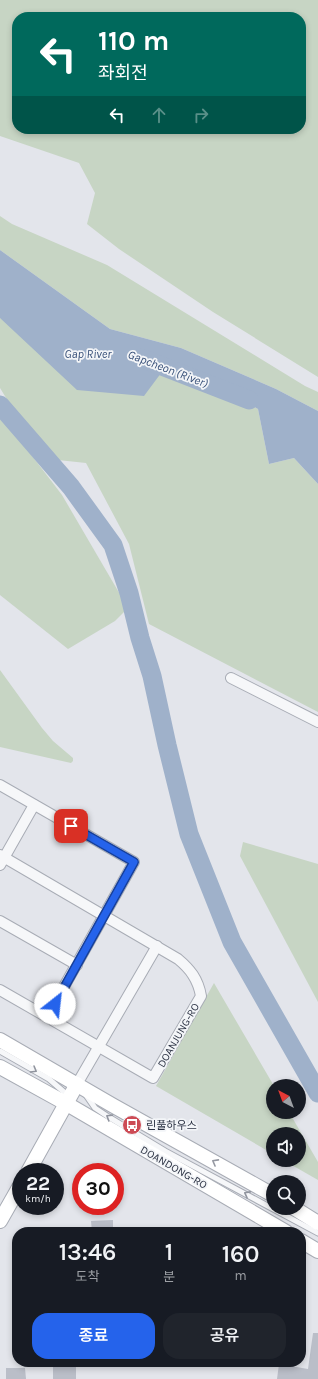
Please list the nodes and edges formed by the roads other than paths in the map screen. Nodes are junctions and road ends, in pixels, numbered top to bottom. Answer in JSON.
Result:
{"nodes":[{"id":1,"x":231,"y":678,"type":"dead end"},
{"id":2,"x":318,"y":722,"type":"edge"},
{"id":3,"x":0,"y":785,"type":"edge"},
{"id":4,"x":34,"y":805,"type":"junction"},
{"id":5,"x":1,"y":859,"type":"edge"},
{"id":6,"x":104,"y":915,"type":"junction"},
{"id":7,"x":0,"y":921,"type":"edge"},
{"id":8,"x":157,"y":946,"type":"junction"},
{"id":9,"x":77,"y":965,"type":"junction"},
{"id":10,"x":0,"y":990,"type":"edge"},
{"id":11,"x":47,"y":1017,"type":"junction"},
{"id":12,"x":0,"y":1040,"type":"edge"},
{"id":13,"x":99,"y":1047,"type":"junction"},
{"id":14,"x":0,"y":1051,"type":"edge"},
{"id":15,"x":0,"y":1066,"type":"edge"},
{"id":16,"x":77,"y":1084,"type":"junction"},
{"id":17,"x":67,"y":1104,"type":"junction"},
{"id":18,"x":33,"y":1163,"type":"edge"},
{"id":19,"x":266,"y":1191,"type":"edge"},
{"id":20,"x":12,"y":1200,"type":"edge"},
{"id":21,"x":305,"y":1215,"type":"edge"},
{"id":22,"x":0,"y":1221,"type":"edge"},
{"id":23,"x":318,"y":1223,"type":"edge"},
{"id":24,"x":277,"y":1227,"type":"edge"},
{"id":25,"x":318,"y":1232,"type":"edge"},
{"id":26,"x":306,"y":1244,"type":"edge"},
{"id":27,"x":318,"y":1251,"type":"edge"}],
"edges":[{"from":1,"to":2,"type":"street"},
{"from":3,"to":4,"type":"street"},
{"from":4,"to":5,"type":"street"},
{"from":4,"to":6,"type":"street"},
{"from":5,"to":6,"type":"street"},
{"from":6,"to":8,"type":"street"},
{"from":6,"to":9,"type":"street"},
{"from":7,"to":9,"type":"street"},
{"from":8,"to":13,"type":"street"},
{"from":8,"to":13,"type":"street","name":"DOANJUNG-RO"},
{"from":9,"to":11,"type":"street"},
{"from":10,"to":11,"type":"street"},
{"from":11,"to":13,"type":"street"},
{"from":12,"to":16,"type":"main road"},
{"from":13,"to":16,"type":"street"},
{"from":14,"to":17,"type":"lane","one_way":true},
{"from":15,"to":17,"type":"main road","name":"DOANDONG-RO"},
{"from":16,"to":17,"type":"main road"},
{"from":19,"to":16,"type":"main road","one_way":true},
{"from":25,"to":16,"type":"lane","one_way":true},
{"from":17,"to":18,"type":"main road"},
{"from":17,"to":24,"type":"main road","name":"DOANDONG-RO"},
{"from":20,"to":22,"type":"main road"},
{"from":21,"to":23,"type":"main road"},
{"from":26,"to":27,"type":"main road"}]}
